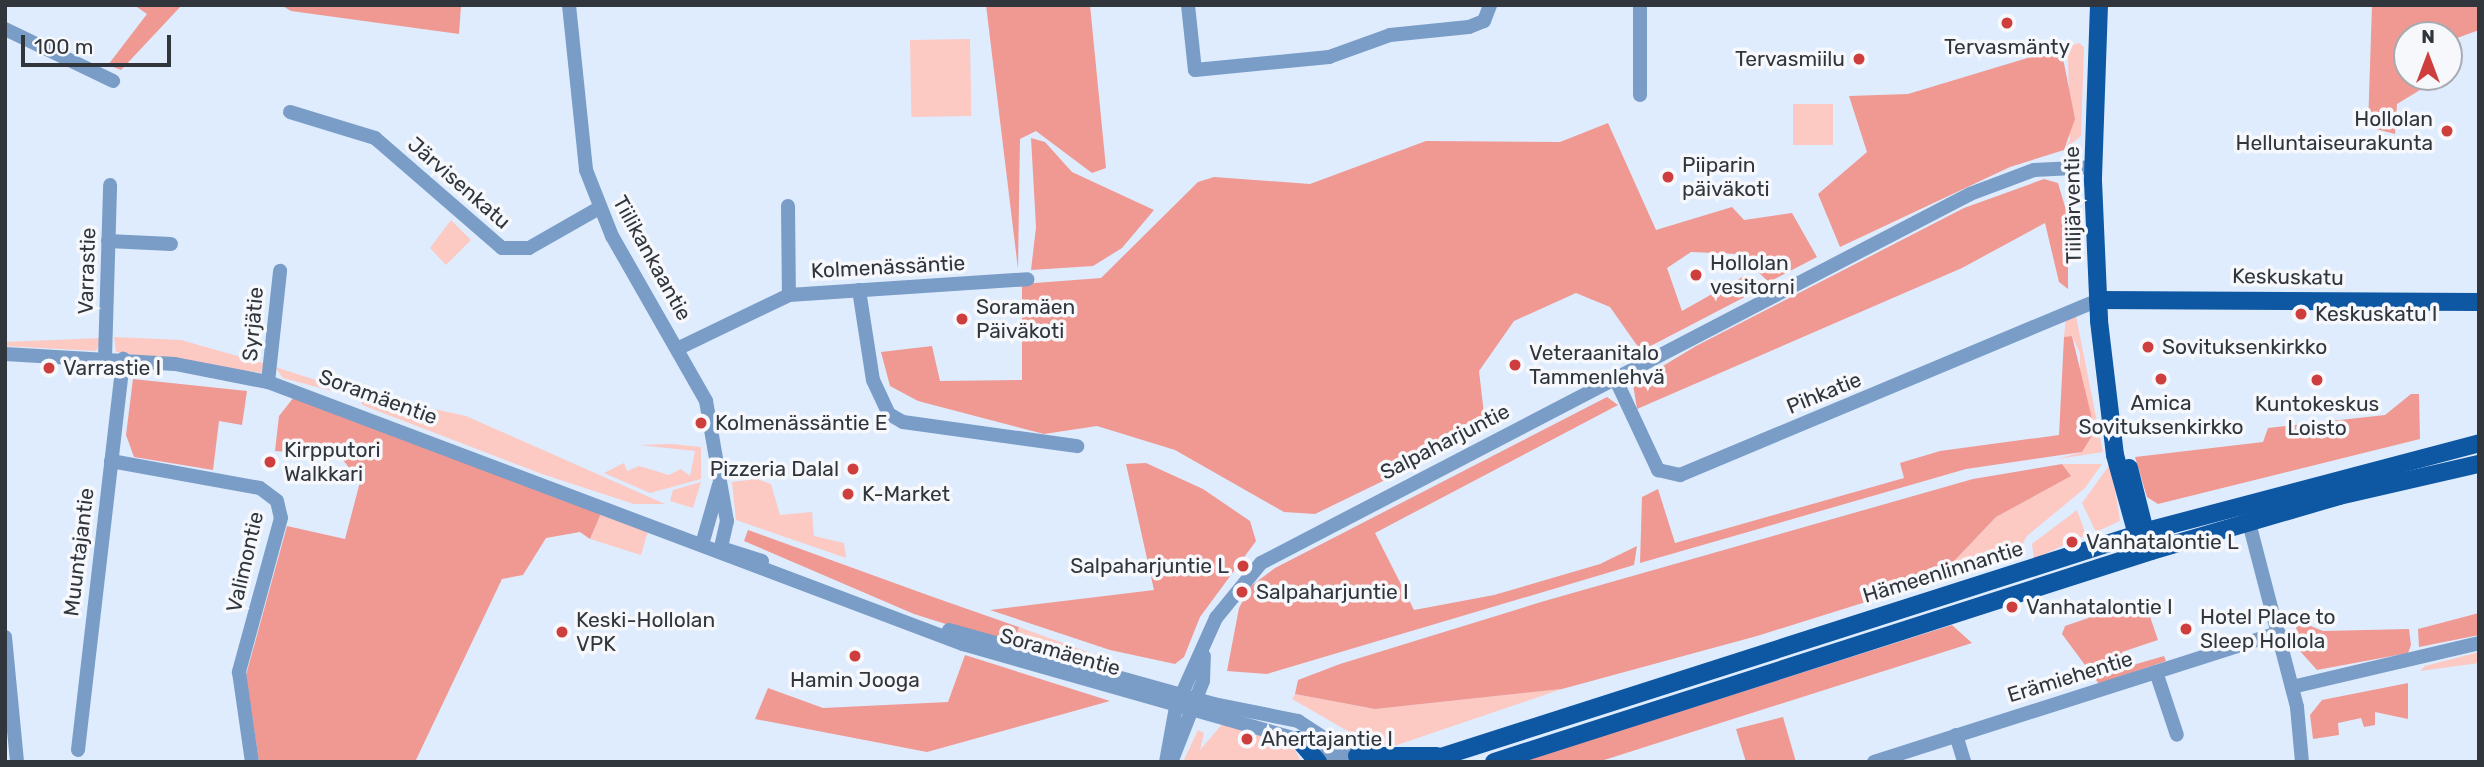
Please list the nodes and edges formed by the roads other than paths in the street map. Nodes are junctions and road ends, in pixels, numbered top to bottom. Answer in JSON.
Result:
{"nodes":[{"id":1,"x":569,"y":5,"type":"edge"},
{"id":2,"x":1188,"y":5,"type":"edge"},
{"id":3,"x":1490,"y":5,"type":"edge"},
{"id":4,"x":1640,"y":5,"type":"edge"},
{"id":5,"x":2099,"y":5,"type":"edge"},
{"id":6,"x":5,"y":29,"type":"edge"},
{"id":7,"x":113,"y":81,"type":"dead end"},
{"id":8,"x":1640,"y":95,"type":"dead end"},
{"id":9,"x":290,"y":112,"type":"dead end"},
{"id":10,"x":2094,"y":167,"type":"junction"},
{"id":11,"x":110,"y":185,"type":"dead end"},
{"id":12,"x":788,"y":206,"type":"dead end"},
{"id":13,"x":599,"y":208,"type":"junction"},
{"id":14,"x":108,"y":241,"type":"junction"},
{"id":15,"x":171,"y":244,"type":"dead end"},
{"id":16,"x":280,"y":271,"type":"dead end"},
{"id":17,"x":1027,"y":279,"type":"dead end"},
{"id":18,"x":859,"y":290,"type":"junction"},
{"id":19,"x":789,"y":295,"type":"junction"},
{"id":20,"x":2098,"y":300,"type":"junction"},
{"id":21,"x":2479,"y":302,"type":"edge"},
{"id":22,"x":679,"y":348,"type":"junction"},
{"id":23,"x":5,"y":354,"type":"edge"},
{"id":24,"x":105,"y":358,"type":"junction"},
{"id":25,"x":123,"y":359,"type":"junction"},
{"id":26,"x":1615,"y":378,"type":"junction"},
{"id":27,"x":268,"y":382,"type":"junction"},
{"id":28,"x":2479,"y":443,"type":"edge"},
{"id":29,"x":1077,"y":446,"type":"dead end"},
{"id":30,"x":111,"y":461,"type":"junction"},
{"id":31,"x":2479,"y":464,"type":"edge"},
{"id":32,"x":720,"y":481,"type":"junction"},
{"id":33,"x":2244,"y":503,"type":"junction"},
{"id":34,"x":2249,"y":523,"type":"junction"},
{"id":35,"x":2140,"y":534,"type":"junction"},
{"id":36,"x":703,"y":541,"type":"junction"},
{"id":37,"x":721,"y":548,"type":"junction"},
{"id":38,"x":2146,"y":552,"type":"junction"},
{"id":39,"x":920,"y":624,"type":"junction"},
{"id":40,"x":2279,"y":634,"type":"junction"},
{"id":41,"x":5,"y":637,"type":"edge"},
{"id":42,"x":2479,"y":643,"type":"edge"},
{"id":43,"x":2156,"y":672,"type":"junction"},
{"id":44,"x":2292,"y":687,"type":"junction"},
{"id":45,"x":1191,"y":701,"type":"junction"},
{"id":46,"x":1176,"y":707,"type":"junction"},
{"id":47,"x":11,"y":718,"type":"edge"},
{"id":48,"x":1956,"y":735,"type":"junction"},
{"id":49,"x":2176,"y":735,"type":"dead end"},
{"id":50,"x":1299,"y":740,"type":"junction"},
{"id":51,"x":78,"y":750,"type":"dead end"},
{"id":52,"x":1447,"y":754,"type":"junction"},
{"id":53,"x":1359,"y":759,"type":"edge"},
{"id":54,"x":17,"y":762,"type":"edge"},
{"id":55,"x":252,"y":762,"type":"edge"},
{"id":56,"x":1168,"y":762,"type":"edge"},
{"id":57,"x":1318,"y":762,"type":"edge"},
{"id":58,"x":1340,"y":762,"type":"edge"},
{"id":59,"x":1425,"y":762,"type":"edge"},
{"id":60,"x":1494,"y":762,"type":"edge"},
{"id":61,"x":1874,"y":762,"type":"edge"},
{"id":62,"x":1964,"y":762,"type":"edge"},
{"id":63,"x":2302,"y":762,"type":"edge"}],
"edges":[{"from":1,"to":13,"type":"street","name":"Tiilikankaantie"},
{"from":2,"to":3,"type":"street"},
{"from":4,"to":8,"type":"street"},
{"from":5,"to":10,"type":"main road","name":"Tiilijärventie"},
{"from":6,"to":7,"type":"street"},
{"from":9,"to":13,"type":"street","name":"Järvisenkatu"},
{"from":10,"to":20,"type":"main road","name":"Tiilijärventie"},
{"from":10,"to":26,"type":"street","name":"Salpaharjuntie"},
{"from":11,"to":14,"type":"street","name":"Varrastie"},
{"from":12,"to":19,"type":"street"},
{"from":13,"to":22,"type":"street","name":"Tiilikankaantie"},
{"from":14,"to":15,"type":"street"},
{"from":14,"to":24,"type":"street","name":"Varrastie"},
{"from":16,"to":27,"type":"street","name":"Syrjätie"},
{"from":17,"to":18,"type":"street","name":"Kolmenässäntie"},
{"from":18,"to":19,"type":"street","name":"Kolmenässäntie"},
{"from":18,"to":29,"type":"street"},
{"from":19,"to":22,"type":"street","name":"Kolmenässäntie"},
{"from":20,"to":21,"type":"main road","name":"Keskuskatu"},
{"from":20,"to":26,"type":"street","name":"Pihkatie"},
{"from":20,"to":35,"type":"main road","name":"Tiilijärventie"},
{"from":22,"to":32,"type":"street","name":"Tiilikankaantie"},
{"from":23,"to":24,"type":"street","name":"Soramäentie"},
{"from":24,"to":25,"type":"street","name":"Soramäentie"},
{"from":25,"to":27,"type":"street","name":"Soramäentie"},
{"from":25,"to":30,"type":"street","name":"Muuntajantie"},
{"from":26,"to":45,"type":"street","name":"Salpaharjuntie"},
{"from":27,"to":36,"type":"street","name":"Soramäentie"},
{"from":28,"to":33,"type":"main road","name":"Hämeenlinnantie"},
{"from":30,"to":51,"type":"street","name":"Muuntajantie"},
{"from":30,"to":55,"type":"street","name":"Valimontie"},
{"from":31,"to":34,"type":"main road","name":"Hämeenlinnantie"},
{"from":32,"to":36,"type":"street","name":"Tiilikankaantie"},
{"from":32,"to":37,"type":"street","name":"Tiilikankaantie"},
{"from":33,"to":34,"type":"street"},
{"from":33,"to":35,"type":"main road","name":"Hämeenlinnantie"},
{"from":34,"to":38,"type":"main road","name":"Hämeenlinnantie"},
{"from":34,"to":40,"type":"street"},
{"from":35,"to":38,"type":"main road","name":"Tiilijärventie"},
{"from":35,"to":52,"type":"main road","name":"Hämeenlinnantie"},
{"from":36,"to":37,"type":"street","name":"Soramäentie"},
{"from":37,"to":39,"type":"street","name":"Soramäentie"},
{"from":38,"to":60,"type":"main road","name":"Hämeenlinnantie"},
{"from":39,"to":45,"type":"street","name":"Soramäentie"},
{"from":39,"to":46,"type":"street","name":"Soramäentie"},
{"from":40,"to":43,"type":"street","name":"Erämiehentie"},
{"from":40,"to":44,"type":"street"},
{"from":41,"to":47,"type":"street"},
{"from":42,"to":44,"type":"street"},
{"from":43,"to":48,"type":"street","name":"Erämiehentie"},
{"from":43,"to":49,"type":"street"},
{"from":44,"to":63,"type":"street"},
{"from":45,"to":46,"type":"street","name":"Soramäentie"},
{"from":45,"to":50,"type":"street","name":"Soramäentie"},
{"from":45,"to":53,"type":"street","name":"Soramäentie"},
{"from":45,"to":56,"type":"street"},
{"from":46,"to":56,"type":"street"},
{"from":47,"to":54,"type":"street"},
{"from":48,"to":61,"type":"street","name":"Erämiehentie"},
{"from":48,"to":62,"type":"street"},
{"from":50,"to":57,"type":"main road"},
{"from":50,"to":58,"type":"street","name":"Soramäentie"},
{"from":52,"to":53,"type":"main road"},
{"from":52,"to":59,"type":"main road","name":"Hämeenlinnantie"}]}
